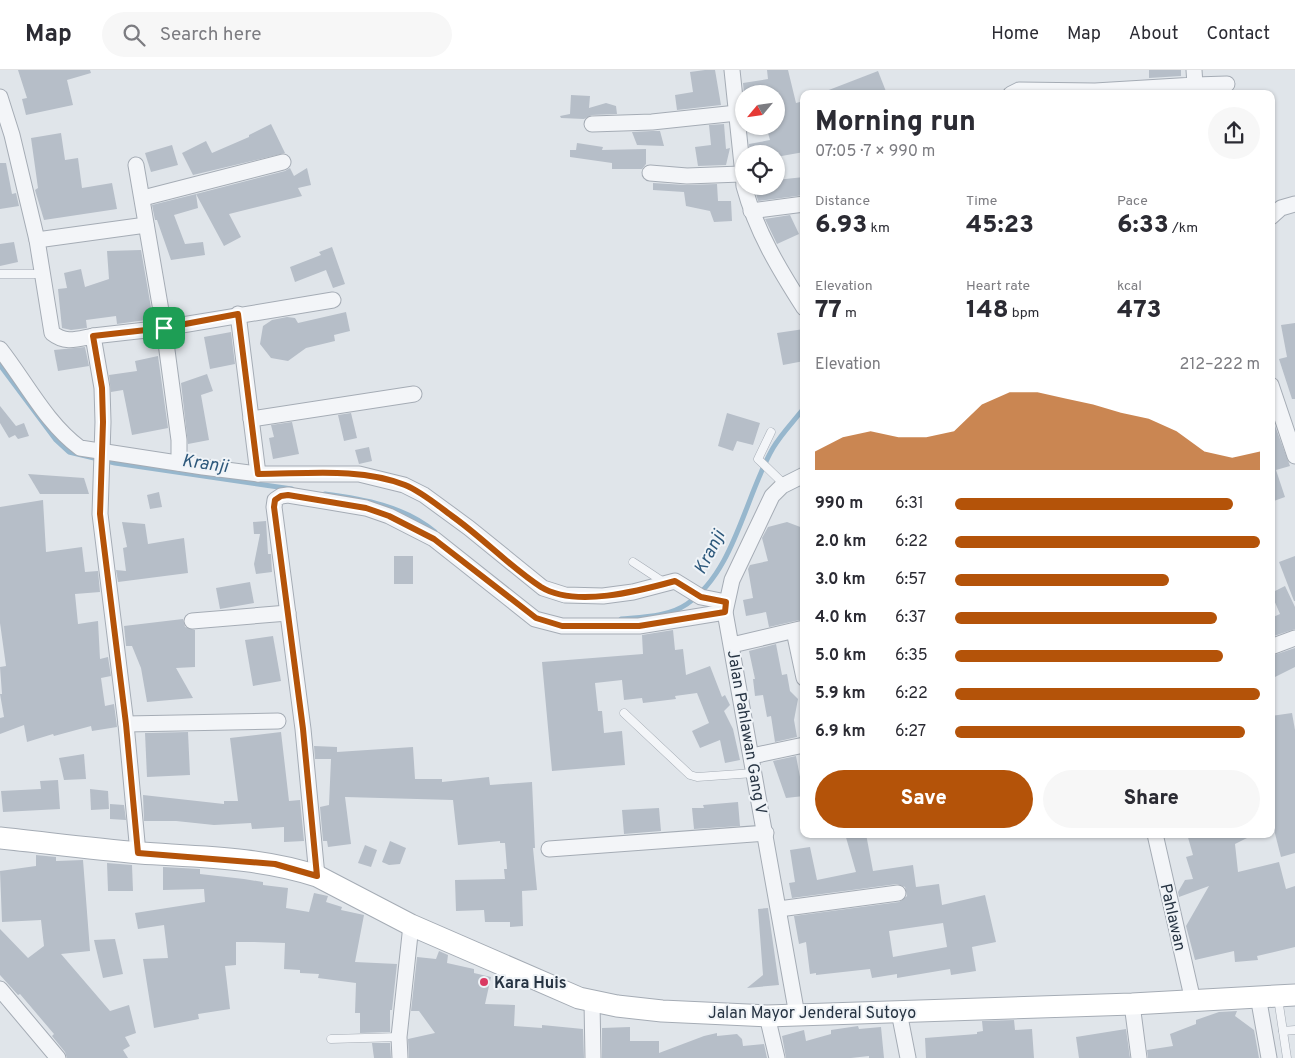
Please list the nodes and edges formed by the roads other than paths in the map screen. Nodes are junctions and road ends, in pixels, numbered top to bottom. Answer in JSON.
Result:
{"nodes":[{"id":1,"x":732,"y":70,"type":"edge"},
{"id":2,"x":1189,"y":84,"type":"edge"},
{"id":3,"x":1227,"y":84,"type":"dead end"},
{"id":4,"x":1126,"y":90,"type":"edge"},
{"id":5,"x":735,"y":96,"type":"edge"},
{"id":6,"x":0,"y":97,"type":"edge"},
{"id":7,"x":735,"y":113,"type":"edge"},
{"id":8,"x":592,"y":124,"type":"dead end"},
{"id":9,"x":283,"y":162,"type":"dead end"},
{"id":10,"x":136,"y":165,"type":"dead end"},
{"id":11,"x":650,"y":173,"type":"dead end"},
{"id":12,"x":735,"y":180,"type":"edge"},
{"id":13,"x":747,"y":195,"type":"edge"},
{"id":14,"x":143,"y":198,"type":"junction"},
{"id":15,"x":1295,"y":204,"type":"edge"},
{"id":16,"x":800,"y":205,"type":"edge"},
{"id":17,"x":751,"y":211,"type":"junction"},
{"id":18,"x":1275,"y":213,"type":"edge"},
{"id":19,"x":146,"y":225,"type":"junction"},
{"id":20,"x":37,"y":240,"type":"junction"},
{"id":21,"x":0,"y":274,"type":"edge"},
{"id":22,"x":41,"y":274,"type":"junction"},
{"id":23,"x":332,"y":300,"type":"dead end"},
{"id":24,"x":800,"y":302,"type":"edge"},
{"id":25,"x":238,"y":314,"type":"junction"},
{"id":26,"x":164,"y":328,"type":"junction"},
{"id":27,"x":93,"y":336,"type":"junction"},
{"id":28,"x":0,"y":349,"type":"edge"},
{"id":29,"x":414,"y":394,"type":"dead end"},
{"id":30,"x":1275,"y":397,"type":"edge"},
{"id":31,"x":251,"y":419,"type":"junction"},
{"id":32,"x":771,"y":432,"type":"dead end"},
{"id":33,"x":101,"y":456,"type":"junction"},
{"id":34,"x":1295,"y":456,"type":"edge"},
{"id":35,"x":179,"y":463,"type":"junction"},
{"id":36,"x":258,"y":474,"type":"junction"},
{"id":37,"x":800,"y":477,"type":"edge"},
{"id":38,"x":785,"y":485,"type":"junction"},
{"id":39,"x":633,"y":562,"type":"dead end"},
{"id":40,"x":670,"y":582,"type":"junction"},
{"id":41,"x":726,"y":607,"type":"junction"},
{"id":42,"x":288,"y":612,"type":"junction"},
{"id":43,"x":192,"y":621,"type":"dead end"},
{"id":44,"x":799,"y":630,"type":"edge"},
{"id":45,"x":1295,"y":638,"type":"edge"},
{"id":46,"x":732,"y":645,"type":"junction"},
{"id":47,"x":1275,"y":646,"type":"edge"},
{"id":48,"x":624,"y":713,"type":"dead end"},
{"id":49,"x":278,"y":721,"type":"dead end"},
{"id":50,"x":126,"y":724,"type":"junction"},
{"id":51,"x":800,"y":747,"type":"edge"},
{"id":52,"x":752,"y":756,"type":"junction"},
{"id":53,"x":754,"y":773,"type":"junction"},
{"id":54,"x":766,"y":833,"type":"junction"},
{"id":55,"x":0,"y":838,"type":"edge"},
{"id":56,"x":1156,"y":838,"type":"edge"},
{"id":57,"x":549,"y":849,"type":"dead end"},
{"id":58,"x":138,"y":853,"type":"junction"},
{"id":59,"x":317,"y":876,"type":"junction"},
{"id":60,"x":898,"y":893,"type":"dead end"},
{"id":61,"x":779,"y":909,"type":"junction"},
{"id":62,"x":411,"y":925,"type":"junction"},
{"id":63,"x":0,"y":989,"type":"edge"},
{"id":64,"x":1277,"y":996,"type":"edge"},
{"id":65,"x":1193,"y":1001,"type":"junction"},
{"id":66,"x":592,"y":1002,"type":"junction"},
{"id":67,"x":1132,"y":1004,"type":"junction"},
{"id":68,"x":899,"y":1012,"type":"junction"},
{"id":69,"x":797,"y":1015,"type":"junction"},
{"id":70,"x":767,"y":1016,"type":"junction"},
{"id":71,"x":1295,"y":1030,"type":"edge"},
{"id":72,"x":1283,"y":1031,"type":"junction"},
{"id":73,"x":399,"y":1037,"type":"junction"},
{"id":74,"x":331,"y":1039,"type":"dead end"},
{"id":75,"x":58,"y":1058,"type":"edge"},
{"id":76,"x":400,"y":1058,"type":"edge"},
{"id":77,"x":593,"y":1058,"type":"edge"},
{"id":78,"x":777,"y":1058,"type":"edge"},
{"id":79,"x":908,"y":1058,"type":"edge"},
{"id":80,"x":1139,"y":1058,"type":"edge"},
{"id":81,"x":1269,"y":1058,"type":"edge"},
{"id":82,"x":1287,"y":1058,"type":"edge"}],
"edges":[{"from":1,"to":5,"type":"street"},
{"from":2,"to":3,"type":"street"},
{"from":2,"to":4,"type":"street"},
{"from":6,"to":20,"type":"street"},
{"from":7,"to":8,"type":"street"},
{"from":9,"to":14,"type":"street"},
{"from":10,"to":14,"type":"street"},
{"from":11,"to":12,"type":"street"},
{"from":13,"to":17,"type":"street"},
{"from":14,"to":19,"type":"street"},
{"from":15,"to":18,"type":"street"},
{"from":16,"to":17,"type":"street"},
{"from":17,"to":24,"type":"street"},
{"from":19,"to":20,"type":"street"},
{"from":19,"to":26,"type":"street"},
{"from":20,"to":22,"type":"street"},
{"from":21,"to":22,"type":"lane"},
{"from":22,"to":27,"type":"street"},
{"from":23,"to":25,"type":"street"},
{"from":25,"to":26,"type":"street"},
{"from":25,"to":31,"type":"street"},
{"from":26,"to":27,"type":"street"},
{"from":26,"to":35,"type":"street"},
{"from":27,"to":33,"type":"street"},
{"from":28,"to":33,"type":"street"},
{"from":29,"to":31,"type":"street"},
{"from":30,"to":34,"type":"street"},
{"from":31,"to":36,"type":"street"},
{"from":32,"to":38,"type":"lane"},
{"from":33,"to":35,"type":"street"},
{"from":33,"to":50,"type":"street"},
{"from":35,"to":36,"type":"street"},
{"from":36,"to":40,"type":"street"},
{"from":37,"to":38,"type":"street","name":"Jalan Pahlawan Gang V"},
{"from":38,"to":41,"type":"street","name":"Jalan Pahlawan Gang V"},
{"from":39,"to":40,"type":"lane"},
{"from":40,"to":41,"type":"street"},
{"from":41,"to":42,"type":"street"},
{"from":41,"to":46,"type":"street","name":"Jalan Pahlawan Gang V"},
{"from":42,"to":43,"type":"street"},
{"from":42,"to":59,"type":"street"},
{"from":44,"to":46,"type":"street"},
{"from":45,"to":47,"type":"street"},
{"from":46,"to":52,"type":"street","name":"Jalan Pahlawan Gang V"},
{"from":48,"to":53,"type":"lane"},
{"from":49,"to":50,"type":"street"},
{"from":50,"to":58,"type":"street"},
{"from":51,"to":52,"type":"street"},
{"from":52,"to":53,"type":"street","name":"Jalan Pahlawan Gang V"},
{"from":53,"to":54,"type":"street","name":"Jalan Pahlawan Gang V"},
{"from":54,"to":57,"type":"street"},
{"from":54,"to":61,"type":"street","name":"Jalan Pahlawan Gang V"},
{"from":55,"to":58,"type":"main road","name":"Jalan Mayor Jenderal Sutoyo"},
{"from":56,"to":65,"type":"street","name":"Pahlawan"},
{"from":58,"to":59,"type":"main road","name":"Jalan Mayor Jenderal Sutoyo"},
{"from":59,"to":62,"type":"main road","name":"Jalan Mayor Jenderal Sutoyo"},
{"from":60,"to":61,"type":"street"},
{"from":61,"to":69,"type":"street","name":"Jalan Pahlawan Gang V"},
{"from":62,"to":66,"type":"main road","name":"Jalan Mayor Jenderal Sutoyo"},
{"from":62,"to":73,"type":"street"},
{"from":63,"to":75,"type":"street"},
{"from":64,"to":65,"type":"main road","name":"Jalan Mayor Jenderal Sutoyo"},
{"from":64,"to":72,"type":"lane"},
{"from":64,"to":81,"type":"street"},
{"from":65,"to":67,"type":"main road","name":"Jalan Mayor Jenderal Sutoyo"},
{"from":66,"to":70,"type":"main road","name":"Jalan Mayor Jenderal Sutoyo"},
{"from":66,"to":77,"type":"street"},
{"from":67,"to":68,"type":"main road","name":"Jalan Mayor Jenderal Sutoyo"},
{"from":67,"to":80,"type":"street"},
{"from":68,"to":69,"type":"main road","name":"Jalan Mayor Jenderal Sutoyo"},
{"from":68,"to":79,"type":"street"},
{"from":69,"to":70,"type":"main road","name":"Jalan Mayor Jenderal Sutoyo"},
{"from":70,"to":78,"type":"street"},
{"from":71,"to":72,"type":"lane"},
{"from":72,"to":82,"type":"lane"},
{"from":73,"to":74,"type":"lane"},
{"from":73,"to":76,"type":"street"}]}
